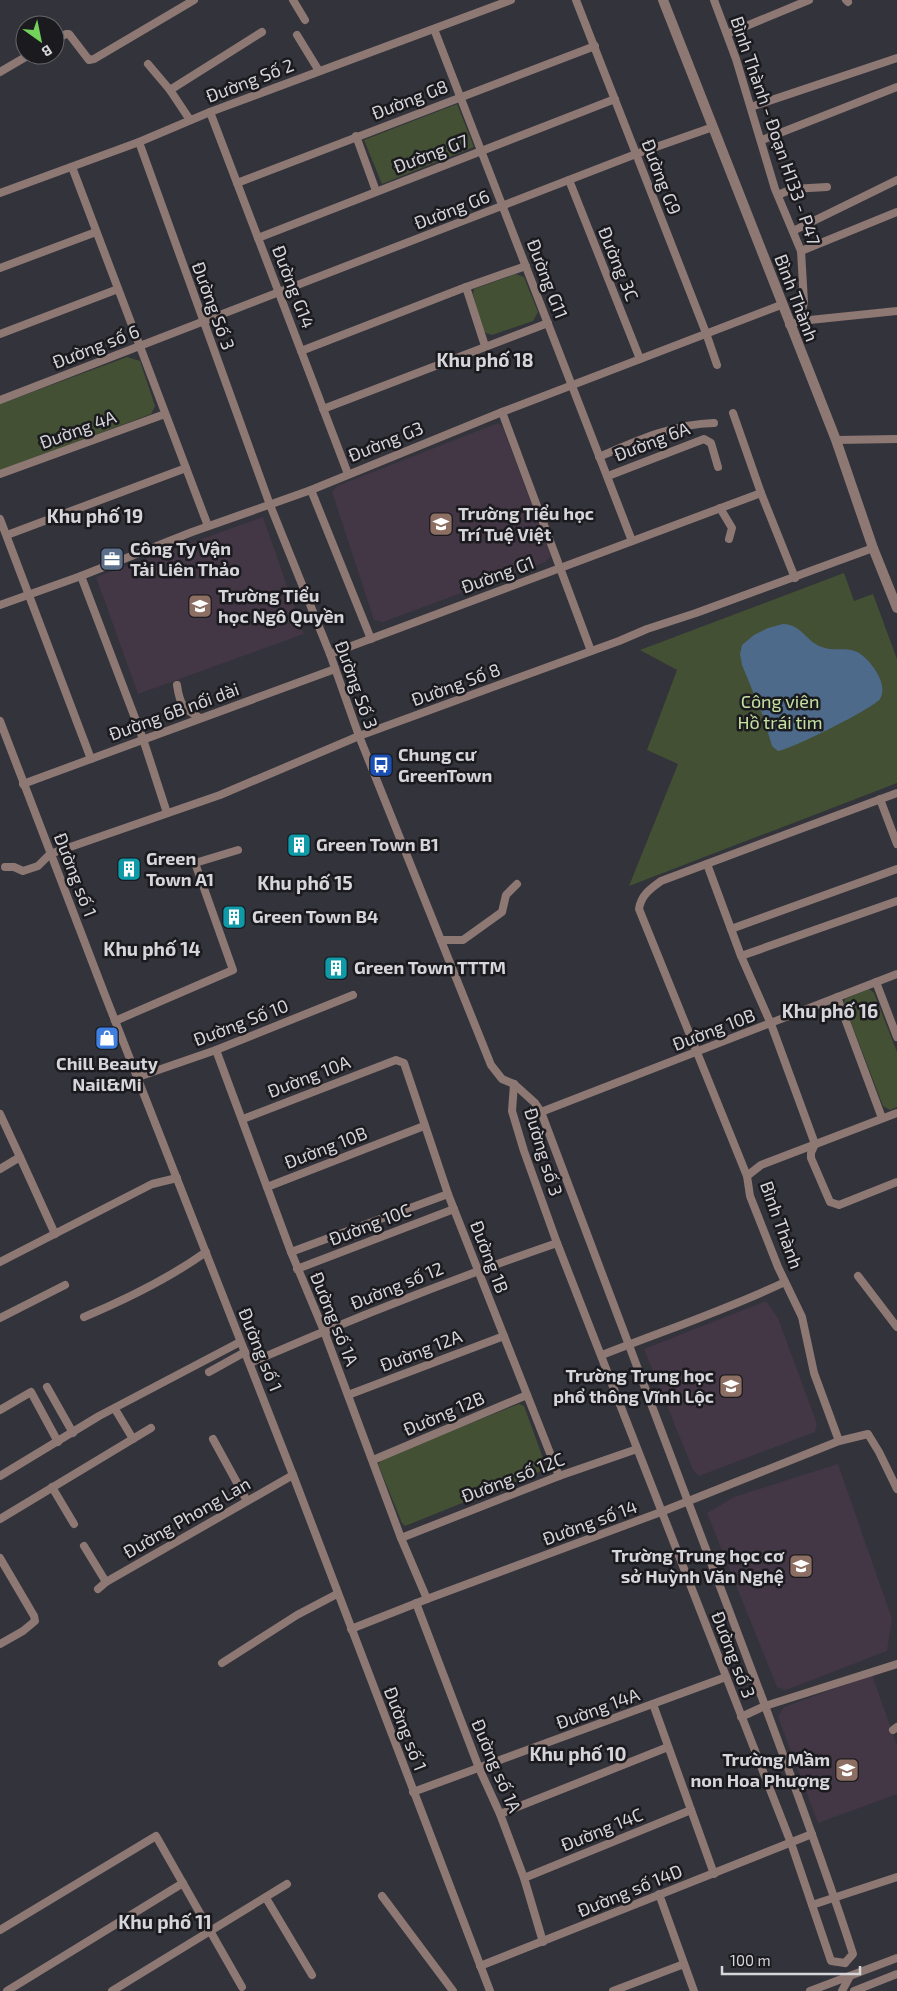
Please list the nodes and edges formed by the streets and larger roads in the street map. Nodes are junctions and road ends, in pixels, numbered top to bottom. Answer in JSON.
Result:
{"nodes":[{"id":1,"x":194,"y":0,"type":"edge"},
{"id":2,"x":293,"y":0,"type":"edge"},
{"id":3,"x":511,"y":0,"type":"edge"},
{"id":4,"x":576,"y":0,"type":"edge"},
{"id":5,"x":663,"y":0,"type":"edge"},
{"id":6,"x":714,"y":0,"type":"edge"},
{"id":7,"x":809,"y":0,"type":"edge"},
{"id":8,"x":305,"y":20,"type":"dead end"},
{"id":9,"x":434,"y":29,"type":"junction"},
{"id":10,"x":262,"y":32,"type":"dead end"},
{"id":11,"x":727,"y":34,"type":"junction"},
{"id":12,"x":65,"y":35,"type":"edge"},
{"id":13,"x":297,"y":36,"type":"dead end"},
{"id":14,"x":594,"y":46,"type":"junction"},
{"id":15,"x":897,"y":58,"type":"edge"},
{"id":16,"x":15,"y":63,"type":"edge"},
{"id":17,"x":148,"y":64,"type":"dead end"},
{"id":18,"x":320,"y":71,"type":"junction"},
{"id":19,"x":0,"y":72,"type":"edge"},
{"id":20,"x":897,"y":87,"type":"edge"},
{"id":21,"x":170,"y":90,"type":"junction"},
{"id":22,"x":460,"y":97,"type":"junction"},
{"id":23,"x":615,"y":99,"type":"junction"},
{"id":24,"x":751,"y":107,"type":"junction"},
{"id":25,"x":210,"y":112,"type":"junction"},
{"id":26,"x":190,"y":120,"type":"junction"},
{"id":27,"x":713,"y":128,"type":"junction"},
{"id":28,"x":356,"y":136,"type":"junction"},
{"id":29,"x":762,"y":140,"type":"junction"},
{"id":30,"x":139,"y":142,"type":"junction"},
{"id":31,"x":481,"y":151,"type":"junction"},
{"id":32,"x":636,"y":154,"type":"junction"},
{"id":33,"x":72,"y":167,"type":"junction"},
{"id":34,"x":569,"y":180,"type":"junction"},
{"id":35,"x":897,"y":180,"type":"edge"},
{"id":36,"x":237,"y":183,"type":"junction"},
{"id":37,"x":827,"y":187,"type":"dead end"},
{"id":38,"x":376,"y":191,"type":"junction"},
{"id":39,"x":0,"y":193,"type":"edge"},
{"id":40,"x":778,"y":195,"type":"junction"},
{"id":41,"x":502,"y":207,"type":"junction"},
{"id":42,"x":897,"y":212,"type":"edge"},
{"id":43,"x":793,"y":231,"type":"junction"},
{"id":44,"x":96,"y":232,"type":"junction"},
{"id":45,"x":258,"y":238,"type":"junction"},
{"id":46,"x":801,"y":251,"type":"junction"},
{"id":47,"x":526,"y":266,"type":"junction"},
{"id":48,"x":0,"y":268,"type":"edge"},
{"id":49,"x":466,"y":287,"type":"junction"},
{"id":50,"x":118,"y":289,"type":"junction"},
{"id":51,"x":279,"y":293,"type":"junction"},
{"id":52,"x":781,"y":305,"type":"junction"},
{"id":53,"x":897,"y":311,"type":"edge"},
{"id":54,"x":800,"y":321,"type":"junction"},
{"id":55,"x":203,"y":322,"type":"junction"},
{"id":56,"x":548,"y":323,"type":"junction"},
{"id":57,"x":789,"y":325,"type":"junction"},
{"id":58,"x":706,"y":333,"type":"junction"},
{"id":59,"x":0,"y":334,"type":"edge"},
{"id":60,"x":140,"y":346,"type":"junction"},
{"id":61,"x":485,"y":346,"type":"junction"},
{"id":62,"x":301,"y":351,"type":"junction"},
{"id":63,"x":640,"y":359,"type":"junction"},
{"id":64,"x":717,"y":365,"type":"dead end"},
{"id":65,"x":572,"y":385,"type":"junction"},
{"id":66,"x":0,"y":400,"type":"edge"},
{"id":67,"x":323,"y":409,"type":"junction"},
{"id":68,"x":502,"y":412,"type":"junction"},
{"id":69,"x":733,"y":413,"type":"dead end"},
{"id":70,"x":166,"y":414,"type":"junction"},
{"id":71,"x":714,"y":422,"type":"dead end"},
{"id":72,"x":897,"y":439,"type":"edge"},
{"id":73,"x":836,"y":440,"type":"junction"},
{"id":74,"x":600,"y":457,"type":"junction"},
{"id":75,"x":718,"y":467,"type":"dead end"},
{"id":76,"x":186,"y":468,"type":"junction"},
{"id":77,"x":0,"y":474,"type":"edge"},
{"id":78,"x":348,"y":474,"type":"junction"},
{"id":79,"x":608,"y":476,"type":"junction"},
{"id":80,"x":311,"y":490,"type":"junction"},
{"id":81,"x":761,"y":492,"type":"junction"},
{"id":82,"x":270,"y":504,"type":"junction"},
{"id":83,"x":720,"y":508,"type":"junction"},
{"id":84,"x":0,"y":519,"type":"edge"},
{"id":85,"x":208,"y":526,"type":"junction"},
{"id":86,"x":6,"y":535,"type":"junction"},
{"id":87,"x":729,"y":539,"type":"dead end"},
{"id":88,"x":632,"y":541,"type":"junction"},
{"id":89,"x":873,"y":548,"type":"junction"},
{"id":90,"x":561,"y":568,"type":"junction"},
{"id":91,"x":81,"y":576,"type":"junction"},
{"id":92,"x":795,"y":578,"type":"junction"},
{"id":93,"x":28,"y":594,"type":"junction"},
{"id":94,"x":0,"y":605,"type":"edge"},
{"id":95,"x":897,"y":608,"type":"edge"},
{"id":96,"x":371,"y":638,"type":"junction"},
{"id":97,"x":591,"y":651,"type":"junction"},
{"id":98,"x":330,"y":654,"type":"junction"},
{"id":99,"x":335,"y":669,"type":"junction"},
{"id":100,"x":177,"y":686,"type":"dead end"},
{"id":101,"x":200,"y":718,"type":"junction"},
{"id":102,"x":0,"y":722,"type":"edge"},
{"id":103,"x":359,"y":736,"type":"junction"},
{"id":104,"x":143,"y":739,"type":"junction"},
{"id":105,"x":91,"y":759,"type":"junction"},
{"id":106,"x":23,"y":784,"type":"junction"},
{"id":107,"x":897,"y":793,"type":"edge"},
{"id":108,"x":880,"y":799,"type":"junction"},
{"id":109,"x":167,"y":813,"type":"junction"},
{"id":110,"x":897,"y":844,"type":"edge"},
{"id":111,"x":238,"y":850,"type":"dead end"},
{"id":112,"x":50,"y":854,"type":"junction"},
{"id":113,"x":707,"y":864,"type":"junction"},
{"id":114,"x":5,"y":867,"type":"dead end"},
{"id":115,"x":897,"y":869,"type":"edge"},
{"id":116,"x":517,"y":884,"type":"dead end"},
{"id":117,"x":897,"y":901,"type":"edge"},
{"id":118,"x":731,"y":929,"type":"junction"},
{"id":119,"x":441,"y":940,"type":"junction"},
{"id":120,"x":741,"y":956,"type":"junction"},
{"id":121,"x":897,"y":974,"type":"edge"},
{"id":122,"x":876,"y":982,"type":"junction"},
{"id":123,"x":353,"y":995,"type":"dead end"},
{"id":124,"x":837,"y":997,"type":"junction"},
{"id":125,"x":116,"y":1021,"type":"junction"},
{"id":126,"x":771,"y":1024,"type":"junction"},
{"id":127,"x":897,"y":1037,"type":"edge"},
{"id":128,"x":216,"y":1050,"type":"junction"},
{"id":129,"x":696,"y":1053,"type":"junction"},
{"id":130,"x":387,"y":1064,"type":"joint"},
{"id":131,"x":138,"y":1077,"type":"junction"},
{"id":132,"x":514,"y":1084,"type":"junction"},
{"id":133,"x":540,"y":1112,"type":"junction"},
{"id":134,"x":897,"y":1113,"type":"edge"},
{"id":135,"x":0,"y":1114,"type":"edge"},
{"id":136,"x":882,"y":1118,"type":"junction"},
{"id":137,"x":243,"y":1119,"type":"junction"},
{"id":138,"x":424,"y":1126,"type":"junction"},
{"id":139,"x":815,"y":1144,"type":"junction"},
{"id":140,"x":20,"y":1158,"type":"junction"},
{"id":141,"x":0,"y":1168,"type":"edge"},
{"id":142,"x":747,"y":1176,"type":"junction"},
{"id":143,"x":177,"y":1178,"type":"junction"},
{"id":144,"x":897,"y":1182,"type":"edge"},
{"id":145,"x":267,"y":1187,"type":"junction"},
{"id":146,"x":448,"y":1194,"type":"junction"},
{"id":147,"x":454,"y":1209,"type":"junction"},
{"id":148,"x":55,"y":1234,"type":"junction"},
{"id":149,"x":557,"y":1243,"type":"junction"},
{"id":150,"x":206,"y":1252,"type":"junction"},
{"id":151,"x":291,"y":1252,"type":"junction"},
{"id":152,"x":0,"y":1262,"type":"edge"},
{"id":153,"x":297,"y":1269,"type":"junction"},
{"id":154,"x":478,"y":1270,"type":"junction"},
{"id":155,"x":858,"y":1276,"type":"dead end"},
{"id":156,"x":785,"y":1282,"type":"junction"},
{"id":157,"x":65,"y":1285,"type":"dead end"},
{"id":158,"x":84,"y":1317,"type":"dead end"},
{"id":159,"x":0,"y":1318,"type":"edge"},
{"id":160,"x":897,"y":1327,"type":"edge"},
{"id":161,"x":324,"y":1331,"type":"junction"},
{"id":162,"x":504,"y":1336,"type":"junction"},
{"id":163,"x":240,"y":1342,"type":"junction"},
{"id":164,"x":628,"y":1345,"type":"junction"},
{"id":165,"x":245,"y":1352,"type":"junction"},
{"id":166,"x":602,"y":1355,"type":"junction"},
{"id":167,"x":250,"y":1363,"type":"junction"},
{"id":168,"x":209,"y":1372,"type":"dead end"},
{"id":169,"x":47,"y":1387,"type":"dead end"},
{"id":170,"x":348,"y":1394,"type":"junction"},
{"id":171,"x":527,"y":1395,"type":"junction"},
{"id":172,"x":115,"y":1408,"type":"junction"},
{"id":173,"x":0,"y":1410,"type":"edge"},
{"id":174,"x":151,"y":1428,"type":"dead end"},
{"id":175,"x":73,"y":1433,"type":"junction"},
{"id":176,"x":133,"y":1438,"type":"junction"},
{"id":177,"x":213,"y":1439,"type":"dead end"},
{"id":178,"x":838,"y":1441,"type":"junction"},
{"id":179,"x":58,"y":1442,"type":"junction"},
{"id":180,"x":636,"y":1449,"type":"junction"},
{"id":181,"x":373,"y":1460,"type":"junction"},
{"id":182,"x":293,"y":1475,"type":"junction"},
{"id":183,"x":0,"y":1476,"type":"edge"},
{"id":184,"x":559,"y":1476,"type":"junction"},
{"id":185,"x":52,"y":1487,"type":"junction"},
{"id":186,"x":897,"y":1489,"type":"edge"},
{"id":187,"x":247,"y":1501,"type":"junction"},
{"id":188,"x":690,"y":1501,"type":"junction"},
{"id":189,"x":661,"y":1512,"type":"junction"},
{"id":190,"x":0,"y":1519,"type":"edge"},
{"id":191,"x":74,"y":1524,"type":"dead end"},
{"id":192,"x":401,"y":1538,"type":"junction"},
{"id":193,"x":84,"y":1546,"type":"dead end"},
{"id":194,"x":0,"y":1558,"type":"edge"},
{"id":195,"x":106,"y":1582,"type":"junction"},
{"id":196,"x":98,"y":1589,"type":"dead end"},
{"id":197,"x":337,"y":1594,"type":"junction"},
{"id":198,"x":427,"y":1599,"type":"junction"},
{"id":199,"x":416,"y":1603,"type":"junction"},
{"id":200,"x":351,"y":1629,"type":"junction"},
{"id":201,"x":0,"y":1644,"type":"edge"},
{"id":202,"x":222,"y":1663,"type":"dead end"},
{"id":203,"x":897,"y":1664,"type":"edge"},
{"id":204,"x":726,"y":1677,"type":"junction"},
{"id":205,"x":653,"y":1704,"type":"junction"},
{"id":206,"x":765,"y":1706,"type":"junction"},
{"id":207,"x":741,"y":1717,"type":"junction"},
{"id":208,"x":668,"y":1747,"type":"junction"},
{"id":209,"x":479,"y":1768,"type":"junction"},
{"id":210,"x":413,"y":1792,"type":"junction"},
{"id":211,"x":691,"y":1810,"type":"junction"},
{"id":212,"x":500,"y":1814,"type":"junction"},
{"id":213,"x":812,"y":1834,"type":"junction"},
{"id":214,"x":791,"y":1843,"type":"junction"},
{"id":215,"x":714,"y":1874,"type":"junction"},
{"id":216,"x":897,"y":1877,"type":"edge"},
{"id":217,"x":524,"y":1878,"type":"junction"},
{"id":218,"x":183,"y":1883,"type":"junction"},
{"id":219,"x":287,"y":1884,"type":"dead end"},
{"id":220,"x":659,"y":1894,"type":"junction"},
{"id":221,"x":382,"y":1896,"type":"dead end"},
{"id":222,"x":834,"y":1896,"type":"junction"},
{"id":223,"x":266,"y":1898,"type":"junction"},
{"id":224,"x":812,"y":1905,"type":"junction"},
{"id":225,"x":0,"y":1930,"type":"edge"},
{"id":226,"x":212,"y":1932,"type":"junction"},
{"id":227,"x":543,"y":1942,"type":"junction"},
{"id":228,"x":897,"y":1958,"type":"edge"},
{"id":229,"x":684,"y":1964,"type":"junction"},
{"id":230,"x":845,"y":1964,"type":"junction"},
{"id":231,"x":879,"y":1965,"type":"junction"},
{"id":232,"x":480,"y":1966,"type":"junction"},
{"id":233,"x":897,"y":1974,"type":"edge"},
{"id":234,"x":312,"y":1975,"type":"dead end"},
{"id":235,"x":850,"y":1976,"type":"junction"},
{"id":236,"x":885,"y":1979,"type":"junction"},
{"id":237,"x":242,"y":1987,"type":"dead end"},
{"id":238,"x":7,"y":1991,"type":"edge"},
{"id":239,"x":112,"y":1991,"type":"edge"},
{"id":240,"x":454,"y":1991,"type":"edge"},
{"id":241,"x":490,"y":1991,"type":"edge"},
{"id":242,"x":613,"y":1991,"type":"edge"},
{"id":243,"x":694,"y":1991,"type":"edge"},
{"id":244,"x":810,"y":1991,"type":"edge"},
{"id":245,"x":842,"y":1991,"type":"edge"},
{"id":246,"x":854,"y":1991,"type":"edge"}],
"edges":[{"from":1,"to":12,"type":"street"},
{"from":2,"to":8,"type":"street"},
{"from":3,"to":9,"type":"street","name":"Đường Số 2"},
{"from":4,"to":14,"type":"street","name":"Đường G9"},
{"from":5,"to":27,"type":"street","name":"Bình Thành"},
{"from":6,"to":11,"type":"street","name":"Bình Thành - Đoạn H133 - P47"},
{"from":7,"to":11,"type":"street"},
{"from":9,"to":18,"type":"street","name":"Đường Số 2"},
{"from":9,"to":22,"type":"street","name":"Đường G11"},
{"from":10,"to":21,"type":"street"},
{"from":11,"to":24,"type":"street","name":"Bình Thành - Đoạn H133 - P47"},
{"from":13,"to":18,"type":"street"},
{"from":14,"to":22,"type":"street","name":"Đường G8"},
{"from":14,"to":23,"type":"street","name":"Đường G9"},
{"from":15,"to":24,"type":"street"},
{"from":16,"to":19,"type":"street"},
{"from":17,"to":21,"type":"street"},
{"from":18,"to":25,"type":"street","name":"Đường Số 2"},
{"from":20,"to":29,"type":"street"},
{"from":21,"to":26,"type":"street"},
{"from":22,"to":28,"type":"street","name":"Đường G8"},
{"from":22,"to":31,"type":"street","name":"Đường G11"},
{"from":23,"to":31,"type":"street","name":"Đường G7"},
{"from":23,"to":32,"type":"street","name":"Đường G9"},
{"from":24,"to":29,"type":"street","name":"Bình Thành - Đoạn H133 - P47"},
{"from":25,"to":26,"type":"street","name":"Đường Số 2"},
{"from":25,"to":36,"type":"street","name":"Đường G14"},
{"from":26,"to":30,"type":"street","name":"Đường Số 2"},
{"from":27,"to":32,"type":"street","name":"Đường G6"},
{"from":27,"to":52,"type":"street","name":"Bình Thành"},
{"from":28,"to":36,"type":"street","name":"Đường G8"},
{"from":28,"to":38,"type":"street"},
{"from":29,"to":40,"type":"street","name":"Bình Thành - Đoạn H133 - P47"},
{"from":30,"to":33,"type":"street","name":"Đường Số 2"},
{"from":30,"to":55,"type":"street","name":"Đường Số 3"},
{"from":31,"to":38,"type":"street","name":"Đường G7"},
{"from":31,"to":41,"type":"street","name":"Đường G11"},
{"from":32,"to":34,"type":"street","name":"Đường G6"},
{"from":32,"to":58,"type":"street","name":"Đường G9"},
{"from":33,"to":39,"type":"street","name":"Đường Số 2"},
{"from":33,"to":44,"type":"street"},
{"from":34,"to":41,"type":"street","name":"Đường G6"},
{"from":34,"to":63,"type":"street","name":"Đường 3C"},
{"from":35,"to":43,"type":"street"},
{"from":36,"to":45,"type":"street","name":"Đường G14"},
{"from":37,"to":40,"type":"street"},
{"from":38,"to":45,"type":"street","name":"Đường G7"},
{"from":40,"to":43,"type":"street","name":"Bình Thành - Đoạn H133 - P47"},
{"from":41,"to":47,"type":"street","name":"Đường G11"},
{"from":41,"to":51,"type":"street","name":"Đường G6"},
{"from":42,"to":46,"type":"street"},
{"from":43,"to":46,"type":"street","name":"Bình Thành - Đoạn H133 - P47"},
{"from":44,"to":48,"type":"street"},
{"from":44,"to":50,"type":"street"},
{"from":45,"to":51,"type":"street","name":"Đường G14"},
{"from":46,"to":54,"type":"street","name":"Bình Thành - Đoạn H133 - P47"},
{"from":47,"to":49,"type":"street"},
{"from":47,"to":56,"type":"street","name":"Đường G11"},
{"from":49,"to":61,"type":"street"},
{"from":49,"to":62,"type":"street"},
{"from":50,"to":59,"type":"street"},
{"from":50,"to":60,"type":"street"},
{"from":51,"to":55,"type":"street","name":"Đường G6"},
{"from":51,"to":62,"type":"street","name":"Đường G14"},
{"from":52,"to":57,"type":"street","name":"Bình Thành"},
{"from":52,"to":58,"type":"street","name":"Đường G3"},
{"from":53,"to":54,"type":"street"},
{"from":54,"to":57,"type":"street"},
{"from":55,"to":60,"type":"street","name":"Đường số 6"},
{"from":55,"to":82,"type":"street","name":"Đường Số 3"},
{"from":56,"to":61,"type":"street"},
{"from":56,"to":65,"type":"street","name":"Đường G11"},
{"from":57,"to":73,"type":"street","name":"Bình Thành"},
{"from":58,"to":63,"type":"street","name":"Đường G3"},
{"from":58,"to":64,"type":"street","name":"Đường G9"},
{"from":60,"to":66,"type":"street","name":"Đường số 6"},
{"from":60,"to":70,"type":"street"},
{"from":61,"to":67,"type":"street"},
{"from":62,"to":67,"type":"street","name":"Đường G14"},
{"from":63,"to":65,"type":"street","name":"Đường G3"},
{"from":65,"to":68,"type":"street","name":"Đường G3"},
{"from":65,"to":74,"type":"street","name":"Đường G11"},
{"from":67,"to":78,"type":"street","name":"Đường G14"},
{"from":68,"to":78,"type":"street","name":"Đường G3"},
{"from":68,"to":90,"type":"street"},
{"from":69,"to":81,"type":"street"},
{"from":70,"to":76,"type":"street"},
{"from":70,"to":77,"type":"street","name":"Đường 4A"},
{"from":71,"to":74,"type":"street"},
{"from":72,"to":73,"type":"street"},
{"from":73,"to":89,"type":"street","name":"Bình Thành"},
{"from":74,"to":79,"type":"street","name":"Đường G11"},
{"from":75,"to":79,"type":"street","name":"Đường 6A"},
{"from":76,"to":85,"type":"street"},
{"from":76,"to":86,"type":"street"},
{"from":78,"to":80,"type":"street","name":"Đường G3"},
{"from":79,"to":88,"type":"street","name":"Đường G11"},
{"from":80,"to":82,"type":"street","name":"Đường G3"},
{"from":80,"to":96,"type":"street"},
{"from":81,"to":83,"type":"street","name":"Đường G1"},
{"from":81,"to":92,"type":"street"},
{"from":82,"to":85,"type":"street","name":"Đường G3"},
{"from":82,"to":98,"type":"street","name":"Đường Số 3"},
{"from":83,"to":87,"type":"street"},
{"from":83,"to":88,"type":"street","name":"Đường G1"},
{"from":84,"to":86,"type":"street"},
{"from":85,"to":91,"type":"street","name":"Đường G3"},
{"from":86,"to":93,"type":"street"},
{"from":88,"to":90,"type":"street","name":"Đường G1"},
{"from":89,"to":92,"type":"street","name":"Đường Số 8"},
{"from":89,"to":95,"type":"street","name":"Bình Thành"},
{"from":90,"to":96,"type":"street","name":"Đường G1"},
{"from":90,"to":97,"type":"street"},
{"from":91,"to":93,"type":"street","name":"Đường G3"},
{"from":91,"to":104,"type":"street"},
{"from":92,"to":97,"type":"street","name":"Đường Số 8"},
{"from":93,"to":94,"type":"street","name":"Đường G3"},
{"from":93,"to":105,"type":"street"},
{"from":96,"to":98,"type":"street","name":"Đường G1"},
{"from":97,"to":103,"type":"street","name":"Đường Số 8"},
{"from":98,"to":99,"type":"street","name":"Đường Số 3"},
{"from":99,"to":101,"type":"street","name":"Đường 6B nối dài"},
{"from":99,"to":103,"type":"street","name":"Đường Số 3"},
{"from":100,"to":101,"type":"street"},
{"from":101,"to":104,"type":"street","name":"Đường 6B nối dài"},
{"from":102,"to":106,"type":"street","name":"Đường số 1"},
{"from":103,"to":109,"type":"street","name":"Đường Số 8"},
{"from":103,"to":119,"type":"street","name":"Đường Số 3"},
{"from":104,"to":105,"type":"street","name":"Đường 6B nối dài"},
{"from":104,"to":109,"type":"street"},
{"from":105,"to":106,"type":"street","name":"Đường 6B nối dài"},
{"from":106,"to":112,"type":"street","name":"Đường số 1"},
{"from":107,"to":108,"type":"street"},
{"from":108,"to":110,"type":"street"},
{"from":108,"to":113,"type":"street"},
{"from":109,"to":112,"type":"street","name":"Đường Số 8"},
{"from":111,"to":125,"type":"street"},
{"from":112,"to":114,"type":"street","name":"Đường Số 8"},
{"from":112,"to":125,"type":"street","name":"Đường số 1"},
{"from":113,"to":118,"type":"street"},
{"from":113,"to":129,"type":"street"},
{"from":115,"to":118,"type":"street"},
{"from":116,"to":119,"type":"street"},
{"from":117,"to":120,"type":"street"},
{"from":118,"to":120,"type":"street"},
{"from":119,"to":132,"type":"street","name":"Đường Số 3"},
{"from":120,"to":126,"type":"street"},
{"from":121,"to":122,"type":"street","name":"Đường 10B"},
{"from":122,"to":124,"type":"street","name":"Đường 10B"},
{"from":122,"to":127,"type":"street"},
{"from":123,"to":128,"type":"street","name":"Đường Số 10"},
{"from":124,"to":126,"type":"street","name":"Đường 10B"},
{"from":124,"to":136,"type":"street"},
{"from":125,"to":131,"type":"street","name":"Đường số 1"},
{"from":126,"to":129,"type":"street","name":"Đường 10B"},
{"from":126,"to":139,"type":"street"},
{"from":128,"to":131,"type":"street","name":"Đường Số 10"},
{"from":128,"to":137,"type":"street","name":"Đường số 1A"},
{"from":129,"to":133,"type":"street","name":"Đường 10B"},
{"from":129,"to":142,"type":"street"},
{"from":130,"to":137,"type":"street","name":"Đường 10A"},
{"from":130,"to":138,"type":"street","name":"Đường 1B"},
{"from":131,"to":143,"type":"street","name":"Đường số 1"},
{"from":132,"to":133,"type":"street","name":"Đường số 3"},
{"from":132,"to":149,"type":"street","name":"Đường số 3"},
{"from":133,"to":164,"type":"street","name":"Đường số 3"},
{"from":134,"to":136,"type":"street","name":"Bình Thành"},
{"from":135,"to":140,"type":"street"},
{"from":136,"to":139,"type":"street","name":"Bình Thành"},
{"from":137,"to":145,"type":"street","name":"Đường số 1A"},
{"from":138,"to":145,"type":"street","name":"Đường 10B"},
{"from":138,"to":146,"type":"street","name":"Đường 1B"},
{"from":139,"to":142,"type":"street","name":"Bình Thành"},
{"from":139,"to":144,"type":"street"},
{"from":140,"to":141,"type":"street"},
{"from":140,"to":148,"type":"street"},
{"from":142,"to":156,"type":"street","name":"Bình Thành"},
{"from":143,"to":148,"type":"street"},
{"from":143,"to":150,"type":"street","name":"Đường số 1"},
{"from":145,"to":151,"type":"street","name":"Đường số 1A"},
{"from":146,"to":147,"type":"street","name":"Đường 1B"},
{"from":146,"to":151,"type":"street"},
{"from":147,"to":153,"type":"street","name":"Đường 10C"},
{"from":147,"to":154,"type":"street","name":"Đường 1B"},
{"from":148,"to":152,"type":"street"},
{"from":149,"to":154,"type":"street","name":"Đường số 12"},
{"from":149,"to":166,"type":"street","name":"Đường số 3"},
{"from":150,"to":158,"type":"street"},
{"from":150,"to":163,"type":"street","name":"Đường số 1"},
{"from":151,"to":153,"type":"street","name":"Đường số 1A"},
{"from":153,"to":161,"type":"street","name":"Đường số 1A"},
{"from":154,"to":161,"type":"street","name":"Đường số 12"},
{"from":154,"to":162,"type":"street","name":"Đường 1B"},
{"from":155,"to":160,"type":"street"},
{"from":156,"to":164,"type":"street","name":"Bình Thành"},
{"from":156,"to":178,"type":"street"},
{"from":157,"to":159,"type":"street"},
{"from":161,"to":167,"type":"street","name":"Đường số 12"},
{"from":161,"to":170,"type":"street","name":"Đường số 1A"},
{"from":162,"to":170,"type":"street","name":"Đường 12A"},
{"from":162,"to":171,"type":"street","name":"Đường 1B"},
{"from":163,"to":165,"type":"street","name":"Đường số 1"},
{"from":163,"to":172,"type":"street"},
{"from":164,"to":166,"type":"street","name":"Bình Thành"},
{"from":164,"to":188,"type":"street","name":"Đường số 3"},
{"from":165,"to":167,"type":"street","name":"Đường số 1"},
{"from":165,"to":168,"type":"street"},
{"from":166,"to":180,"type":"street","name":"Đường số 3"},
{"from":167,"to":182,"type":"street","name":"Đường số 1"},
{"from":169,"to":175,"type":"street"},
{"from":170,"to":181,"type":"street","name":"Đường số 1A"},
{"from":171,"to":181,"type":"street","name":"Đường 12B"},
{"from":171,"to":184,"type":"street","name":"Đường 1B"},
{"from":172,"to":175,"type":"street"},
{"from":172,"to":176,"type":"street"},
{"from":173,"to":179,"type":"street"},
{"from":174,"to":176,"type":"street"},
{"from":175,"to":179,"type":"street"},
{"from":176,"to":185,"type":"street"},
{"from":177,"to":187,"type":"street"},
{"from":178,"to":186,"type":"street","name":"Đường số 14"},
{"from":178,"to":188,"type":"street","name":"Đường số 14"},
{"from":179,"to":183,"type":"street"},
{"from":180,"to":184,"type":"street","name":"Đường số 12C"},
{"from":180,"to":189,"type":"street","name":"Đường số 3"},
{"from":181,"to":192,"type":"street","name":"Đường số 1A"},
{"from":182,"to":187,"type":"street","name":"Đường Phong Lan"},
{"from":182,"to":197,"type":"street","name":"Đường số 1"},
{"from":184,"to":192,"type":"street","name":"Đường số 12C"},
{"from":185,"to":190,"type":"street"},
{"from":185,"to":191,"type":"street"},
{"from":187,"to":195,"type":"street","name":"Đường Phong Lan"},
{"from":188,"to":189,"type":"street","name":"Đường số 14"},
{"from":188,"to":206,"type":"street","name":"Đường số 3"},
{"from":189,"to":198,"type":"street","name":"Đường số 14"},
{"from":189,"to":204,"type":"street","name":"Đường số 3"},
{"from":192,"to":198,"type":"street","name":"Đường số 1A"},
{"from":193,"to":195,"type":"street"},
{"from":194,"to":201,"type":"street"},
{"from":195,"to":196,"type":"street","name":"Đường Phong Lan"},
{"from":197,"to":200,"type":"street","name":"Đường số 1"},
{"from":197,"to":202,"type":"street"},
{"from":198,"to":199,"type":"street","name":"Đường số 14"},
{"from":199,"to":200,"type":"street","name":"Đường số 14"},
{"from":199,"to":209,"type":"street","name":"Đường số 1A"},
{"from":200,"to":210,"type":"street","name":"Đường số 1"},
{"from":203,"to":206,"type":"street"},
{"from":204,"to":205,"type":"street","name":"Đường 14A"},
{"from":204,"to":207,"type":"street","name":"Đường số 3"},
{"from":205,"to":208,"type":"street"},
{"from":205,"to":209,"type":"street","name":"Đường 14A"},
{"from":206,"to":207,"type":"street"},
{"from":206,"to":213,"type":"street","name":"Đường số 3"},
{"from":207,"to":214,"type":"street","name":"Đường số 3"},
{"from":208,"to":211,"type":"street"},
{"from":208,"to":212,"type":"street"},
{"from":209,"to":210,"type":"street","name":"Đường 14A"},
{"from":209,"to":212,"type":"street","name":"Đường số 1A"},
{"from":210,"to":232,"type":"street","name":"Đường số 1"},
{"from":211,"to":215,"type":"street"},
{"from":211,"to":217,"type":"street","name":"Đường 14C"},
{"from":212,"to":217,"type":"street","name":"Đường số 1A"},
{"from":213,"to":214,"type":"street","name":"Đường số 14D"},
{"from":213,"to":222,"type":"street","name":"Đường số 3"},
{"from":214,"to":215,"type":"street","name":"Đường số 14D"},
{"from":214,"to":224,"type":"street","name":"Đường số 3"},
{"from":215,"to":220,"type":"street","name":"Đường số 14D"},
{"from":216,"to":222,"type":"street"},
{"from":217,"to":227,"type":"street","name":"Đường số 1A"},
{"from":218,"to":225,"type":"street"},
{"from":218,"to":226,"type":"street"},
{"from":218,"to":238,"type":"street"},
{"from":219,"to":223,"type":"street"},
{"from":220,"to":227,"type":"street","name":"Đường số 14D"},
{"from":220,"to":229,"type":"street"},
{"from":221,"to":240,"type":"street"},
{"from":222,"to":224,"type":"street"},
{"from":222,"to":230,"type":"street","name":"Đường số 3"},
{"from":223,"to":226,"type":"street"},
{"from":223,"to":234,"type":"street"},
{"from":224,"to":230,"type":"street","name":"Đường số 3"},
{"from":226,"to":237,"type":"street"},
{"from":226,"to":239,"type":"street"},
{"from":227,"to":232,"type":"street","name":"Đường số 14D"},
{"from":228,"to":231,"type":"street"},
{"from":229,"to":242,"type":"street"},
{"from":229,"to":243,"type":"street"},
{"from":230,"to":235,"type":"street"},
{"from":231,"to":235,"type":"street"},
{"from":231,"to":236,"type":"street"},
{"from":232,"to":241,"type":"street","name":"Đường số 1"},
{"from":233,"to":236,"type":"street"},
{"from":235,"to":244,"type":"street"},
{"from":235,"to":245,"type":"street"},
{"from":236,"to":246,"type":"street"}]}
